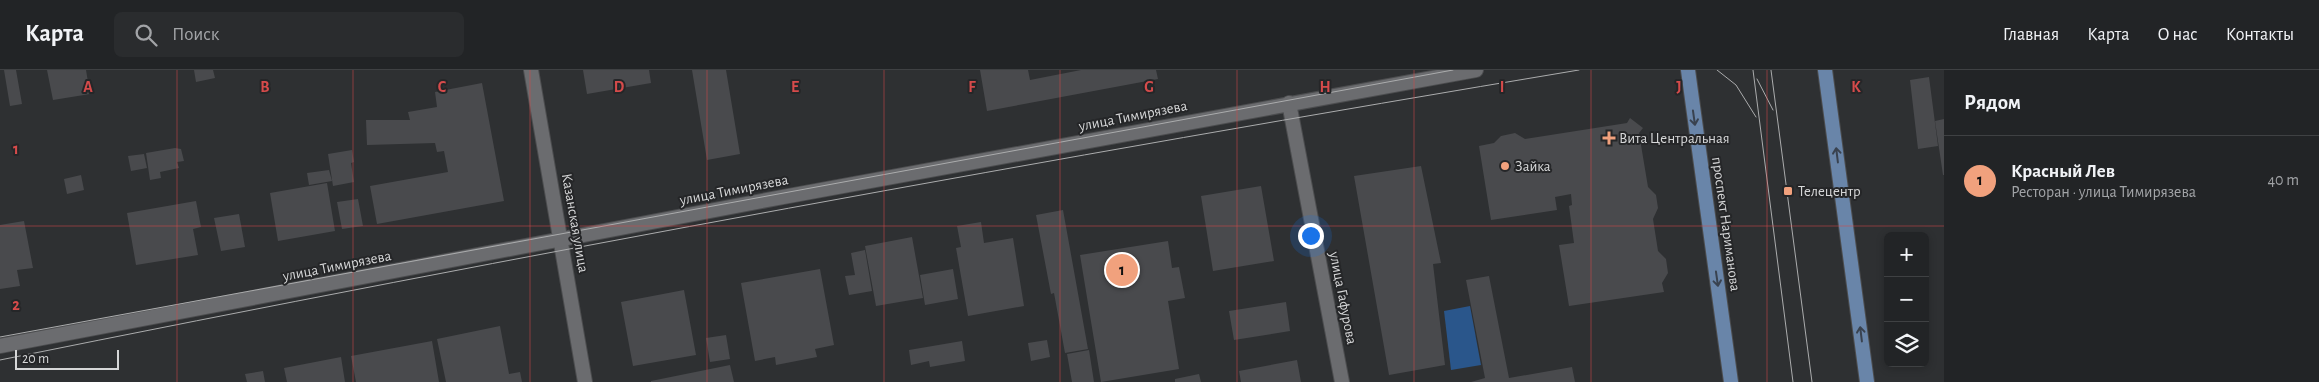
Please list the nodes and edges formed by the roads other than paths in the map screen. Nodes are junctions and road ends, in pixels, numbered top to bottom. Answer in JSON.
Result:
{"nodes":[{"id":1,"x":531,"y":70,"type":"edge"},
{"id":2,"x":1476,"y":70,"type":"edge"},
{"id":3,"x":1688,"y":70,"type":"edge"},
{"id":4,"x":1826,"y":70,"type":"edge"},
{"id":5,"x":1289,"y":103,"type":"junction"},
{"id":6,"x":561,"y":240,"type":"junction"},
{"id":7,"x":0,"y":346,"type":"edge"},
{"id":8,"x":585,"y":382,"type":"edge"},
{"id":9,"x":1342,"y":382,"type":"edge"},
{"id":10,"x":1731,"y":382,"type":"edge"},
{"id":11,"x":1867,"y":382,"type":"edge"}],
"edges":[{"from":1,"to":6,"type":"street","name":"Казанская улица"},
{"from":2,"to":5,"type":"street","name":"улица Тимирязева"},
{"from":3,"to":10,"type":"main road","name":"проспект Нариманова","one_way":true},
{"from":11,"to":4,"type":"main road","one_way":true},
{"from":5,"to":6,"type":"street","name":"улица Тимирязева"},
{"from":5,"to":9,"type":"street","name":"улица Гафурова"},
{"from":6,"to":7,"type":"street","name":"улица Тимирязева"},
{"from":6,"to":8,"type":"street","name":"Казанская улица"}]}
